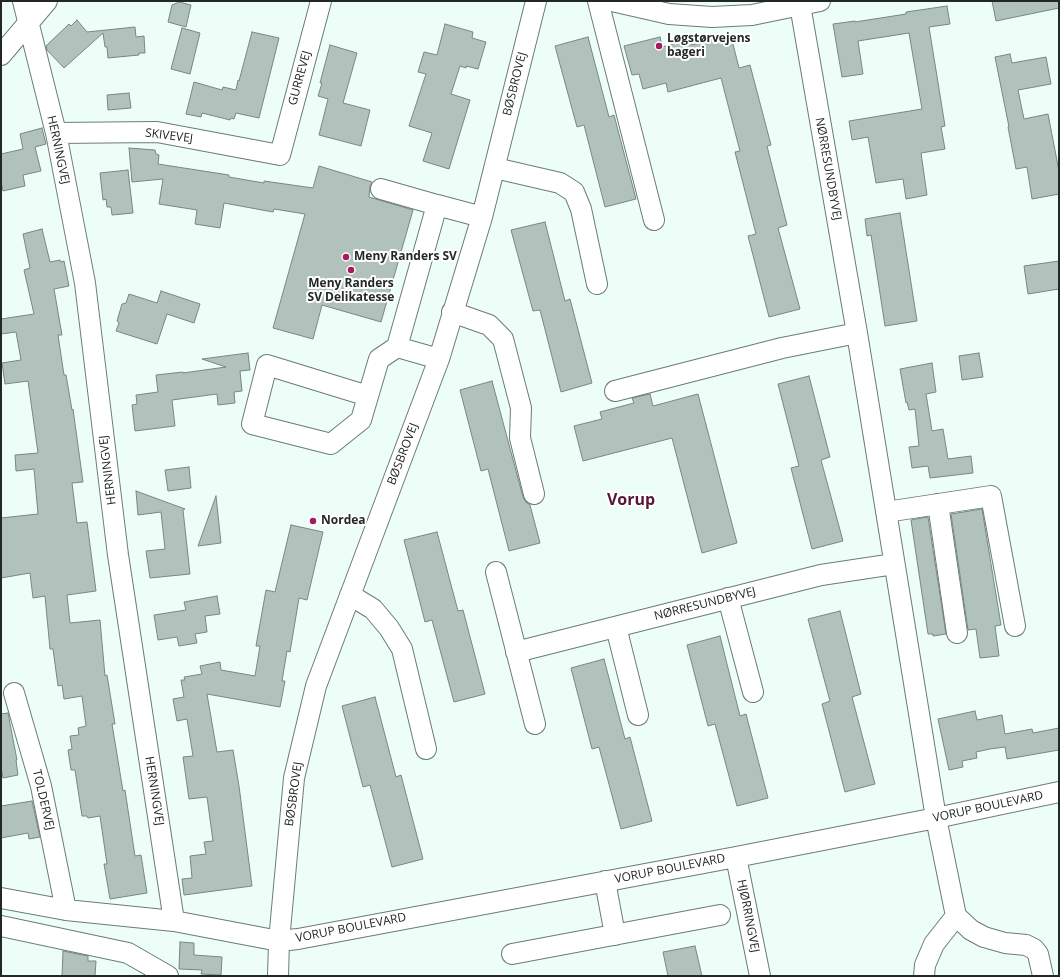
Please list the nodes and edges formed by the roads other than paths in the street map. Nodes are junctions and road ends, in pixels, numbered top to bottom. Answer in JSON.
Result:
{"nodes":[{"id":1,"x":23,"y":1,"type":"edge"},
{"id":2,"x":47,"y":1,"type":"edge"},
{"id":3,"x":320,"y":1,"type":"edge"},
{"id":4,"x":536,"y":1,"type":"edge"},
{"id":5,"x":598,"y":1,"type":"edge"},
{"id":6,"x":612,"y":1,"type":"edge"},
{"id":7,"x":820,"y":1,"type":"edge"},
{"id":8,"x":800,"y":5,"type":"junction"},
{"id":9,"x":711,"y":9,"type":"edge"},
{"id":10,"x":28,"y":23,"type":"junction"},
{"id":11,"x":1,"y":55,"type":"edge"},
{"id":12,"x":56,"y":133,"type":"junction"},
{"id":13,"x":280,"y":155,"type":"joint"},
{"id":14,"x":495,"y":168,"type":"junction"},
{"id":15,"x":382,"y":189,"type":"dead end"},
{"id":16,"x":437,"y":205,"type":"junction"},
{"id":17,"x":482,"y":217,"type":"junction"},
{"id":18,"x":654,"y":220,"type":"dead end"},
{"id":19,"x":597,"y":284,"type":"dead end"},
{"id":20,"x":452,"y":312,"type":"junction"},
{"id":21,"x":857,"y":333,"type":"junction"},
{"id":22,"x":397,"y":347,"type":"junction"},
{"id":23,"x":438,"y":359,"type":"junction"},
{"id":24,"x":615,"y":391,"type":"dead end"},
{"id":25,"x":368,"y":396,"type":"junction"},
{"id":26,"x":534,"y":494,"type":"dead end"},
{"id":27,"x":938,"y":504,"type":"junction"},
{"id":28,"x":886,"y":512,"type":"junction"},
{"id":29,"x":894,"y":564,"type":"junction"},
{"id":30,"x":496,"y":572,"type":"dead end"},
{"id":31,"x":350,"y":595,"type":"junction"},
{"id":32,"x":728,"y":598,"type":"junction"},
{"id":33,"x":1015,"y":626,"type":"dead end"},
{"id":34,"x":616,"y":627,"type":"junction"},
{"id":35,"x":957,"y":633,"type":"dead end"},
{"id":36,"x":516,"y":652,"type":"junction"},
{"id":37,"x":753,"y":692,"type":"dead end"},
{"id":38,"x":14,"y":693,"type":"dead end"},
{"id":39,"x":638,"y":715,"type":"dead end"},
{"id":40,"x":535,"y":724,"type":"dead end"},
{"id":41,"x":426,"y":749,"type":"dead end"},
{"id":42,"x":1059,"y":792,"type":"edge"},
{"id":43,"x":936,"y":818,"type":"junction"},
{"id":44,"x":736,"y":857,"type":"junction"},
{"id":45,"x":605,"y":881,"type":"junction"},
{"id":46,"x":1,"y":898,"type":"edge"},
{"id":47,"x":66,"y":910,"type":"junction"},
{"id":48,"x":720,"y":914,"type":"dead end"},
{"id":49,"x":956,"y":916,"type":"junction"},
{"id":50,"x":174,"y":921,"type":"junction"},
{"id":51,"x":1,"y":926,"type":"edge"},
{"id":52,"x":615,"y":935,"type":"junction"},
{"id":53,"x":279,"y":941,"type":"junction"},
{"id":54,"x":512,"y":954,"type":"dead end"},
{"id":55,"x":168,"y":976,"type":"edge"},
{"id":56,"x":278,"y":976,"type":"edge"},
{"id":57,"x":760,"y":976,"type":"edge"},
{"id":58,"x":924,"y":976,"type":"edge"},
{"id":59,"x":1043,"y":976,"type":"edge"}],
"edges":[{"from":1,"to":10,"type":"street","name":"HERNINGVEJ"},
{"from":2,"to":10,"type":"street"},
{"from":3,"to":13,"type":"street","name":"GURREVEJ"},
{"from":4,"to":14,"type":"street","name":"BØSBROVEJ"},
{"from":5,"to":18,"type":"street"},
{"from":6,"to":9,"type":"street"},
{"from":7,"to":8,"type":"street"},
{"from":8,"to":9,"type":"street"},
{"from":8,"to":21,"type":"street","name":"NØRRESUNDBYVEJ"},
{"from":10,"to":11,"type":"street"},
{"from":10,"to":12,"type":"street","name":"HERNINGVEJ"},
{"from":12,"to":13,"type":"street","name":"SKIVEVEJ"},
{"from":12,"to":50,"type":"street","name":"HERNINGVEJ"},
{"from":14,"to":17,"type":"street","name":"BØSBROVEJ"},
{"from":14,"to":19,"type":"street"},
{"from":15,"to":16,"type":"street"},
{"from":16,"to":17,"type":"street"},
{"from":16,"to":22,"type":"street"},
{"from":17,"to":20,"type":"street","name":"BØSBROVEJ"},
{"from":20,"to":23,"type":"street","name":"BØSBROVEJ"},
{"from":20,"to":26,"type":"street"},
{"from":21,"to":24,"type":"street"},
{"from":21,"to":28,"type":"street","name":"NØRRESUNDBYVEJ"},
{"from":22,"to":23,"type":"street"},
{"from":22,"to":25,"type":"street"},
{"from":23,"to":31,"type":"street","name":"BØSBROVEJ"},
{"from":25,"to":25,"type":"street"},
{"from":27,"to":28,"type":"street"},
{"from":27,"to":33,"type":"street"},
{"from":27,"to":35,"type":"street"},
{"from":28,"to":29,"type":"street","name":"NØRRESUNDBYVEJ"},
{"from":29,"to":32,"type":"street","name":"NØRRESUNDBYVEJ"},
{"from":29,"to":43,"type":"street","name":"NØRRESUNDBYVEJ"},
{"from":30,"to":36,"type":"street"},
{"from":31,"to":41,"type":"street"},
{"from":31,"to":53,"type":"street","name":"BØSBROVEJ"},
{"from":32,"to":34,"type":"street","name":"NØRRESUNDBYVEJ"},
{"from":32,"to":37,"type":"street"},
{"from":34,"to":36,"type":"street","name":"NØRRESUNDBYVEJ"},
{"from":34,"to":39,"type":"street"},
{"from":36,"to":40,"type":"street"},
{"from":38,"to":47,"type":"street","name":"TOLDERVEJ"},
{"from":42,"to":43,"type":"street","name":"VORUP BOULEVARD"},
{"from":43,"to":44,"type":"street","name":"VORUP BOULEVARD"},
{"from":43,"to":49,"type":"street","name":"NØRRESUNDBYVEJ"},
{"from":44,"to":45,"type":"street","name":"VORUP BOULEVARD"},
{"from":44,"to":57,"type":"street","name":"HJØRRINGVEJ"},
{"from":45,"to":52,"type":"street"},
{"from":45,"to":53,"type":"street","name":"VORUP BOULEVARD"},
{"from":46,"to":47,"type":"street"},
{"from":47,"to":50,"type":"street"},
{"from":48,"to":52,"type":"street"},
{"from":49,"to":58,"type":"street"},
{"from":49,"to":59,"type":"street"},
{"from":50,"to":53,"type":"street"},
{"from":51,"to":55,"type":"street"},
{"from":52,"to":54,"type":"street"},
{"from":53,"to":56,"type":"street","name":"BØSBROVEJ"}]}
